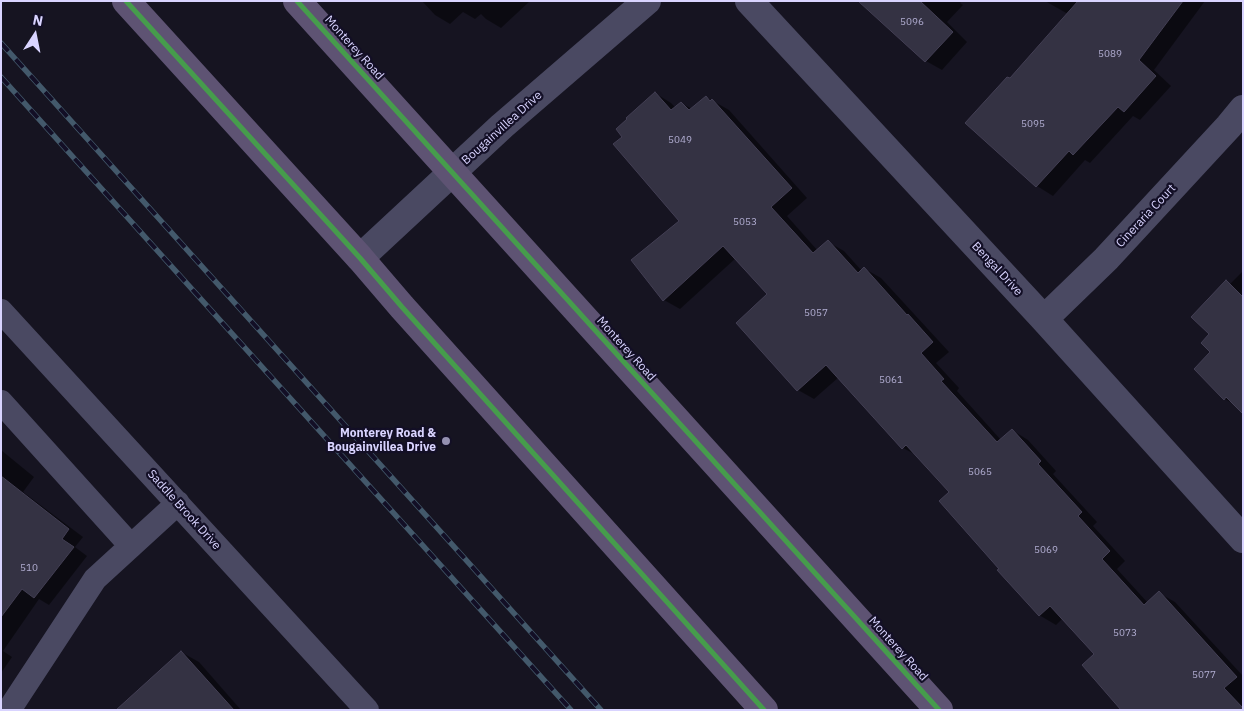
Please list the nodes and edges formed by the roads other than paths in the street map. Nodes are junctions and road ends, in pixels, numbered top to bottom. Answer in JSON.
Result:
{"nodes":[{"id":1,"x":126,"y":1,"type":"edge"},
{"id":2,"x":298,"y":1,"type":"edge"},
{"id":3,"x":647,"y":1,"type":"edge"},
{"id":4,"x":749,"y":1,"type":"edge"},
{"id":5,"x":1243,"y":109,"type":"edge"},
{"id":6,"x":453,"y":172,"type":"junction"},
{"id":7,"x":360,"y":258,"type":"junction"},
{"id":8,"x":1,"y":310,"type":"edge"},
{"id":9,"x":1044,"y":319,"type":"junction"},
{"id":10,"x":1,"y":402,"type":"edge"},
{"id":11,"x":178,"y":503,"type":"junction"},
{"id":12,"x":1243,"y":539,"type":"edge"},
{"id":13,"x":131,"y":546,"type":"junction"},
{"id":14,"x":9,"y":710,"type":"edge"},
{"id":15,"x":366,"y":710,"type":"edge"},
{"id":16,"x":764,"y":710,"type":"edge"},
{"id":17,"x":939,"y":710,"type":"edge"}],
"edges":[{"from":1,"to":7,"type":"main road"},
{"from":2,"to":6,"type":"main road","name":"Monterey Road"},
{"from":3,"to":6,"type":"street","name":"Bougainvillea Drive"},
{"from":4,"to":9,"type":"street","name":"Bengal Drive"},
{"from":5,"to":9,"type":"street","name":"Cineraria Court"},
{"from":6,"to":7,"type":"street","name":"Bougainvillea Drive"},
{"from":6,"to":17,"type":"main road","name":"Monterey Road"},
{"from":7,"to":16,"type":"main road"},
{"from":8,"to":11,"type":"lane","name":"Saddle Brook Drive"},
{"from":9,"to":12,"type":"street","name":"Bengal Drive"},
{"from":10,"to":13,"type":"lane"},
{"from":11,"to":13,"type":"lane"},
{"from":11,"to":15,"type":"lane","name":"Saddle Brook Drive"},
{"from":13,"to":14,"type":"lane"}]}
